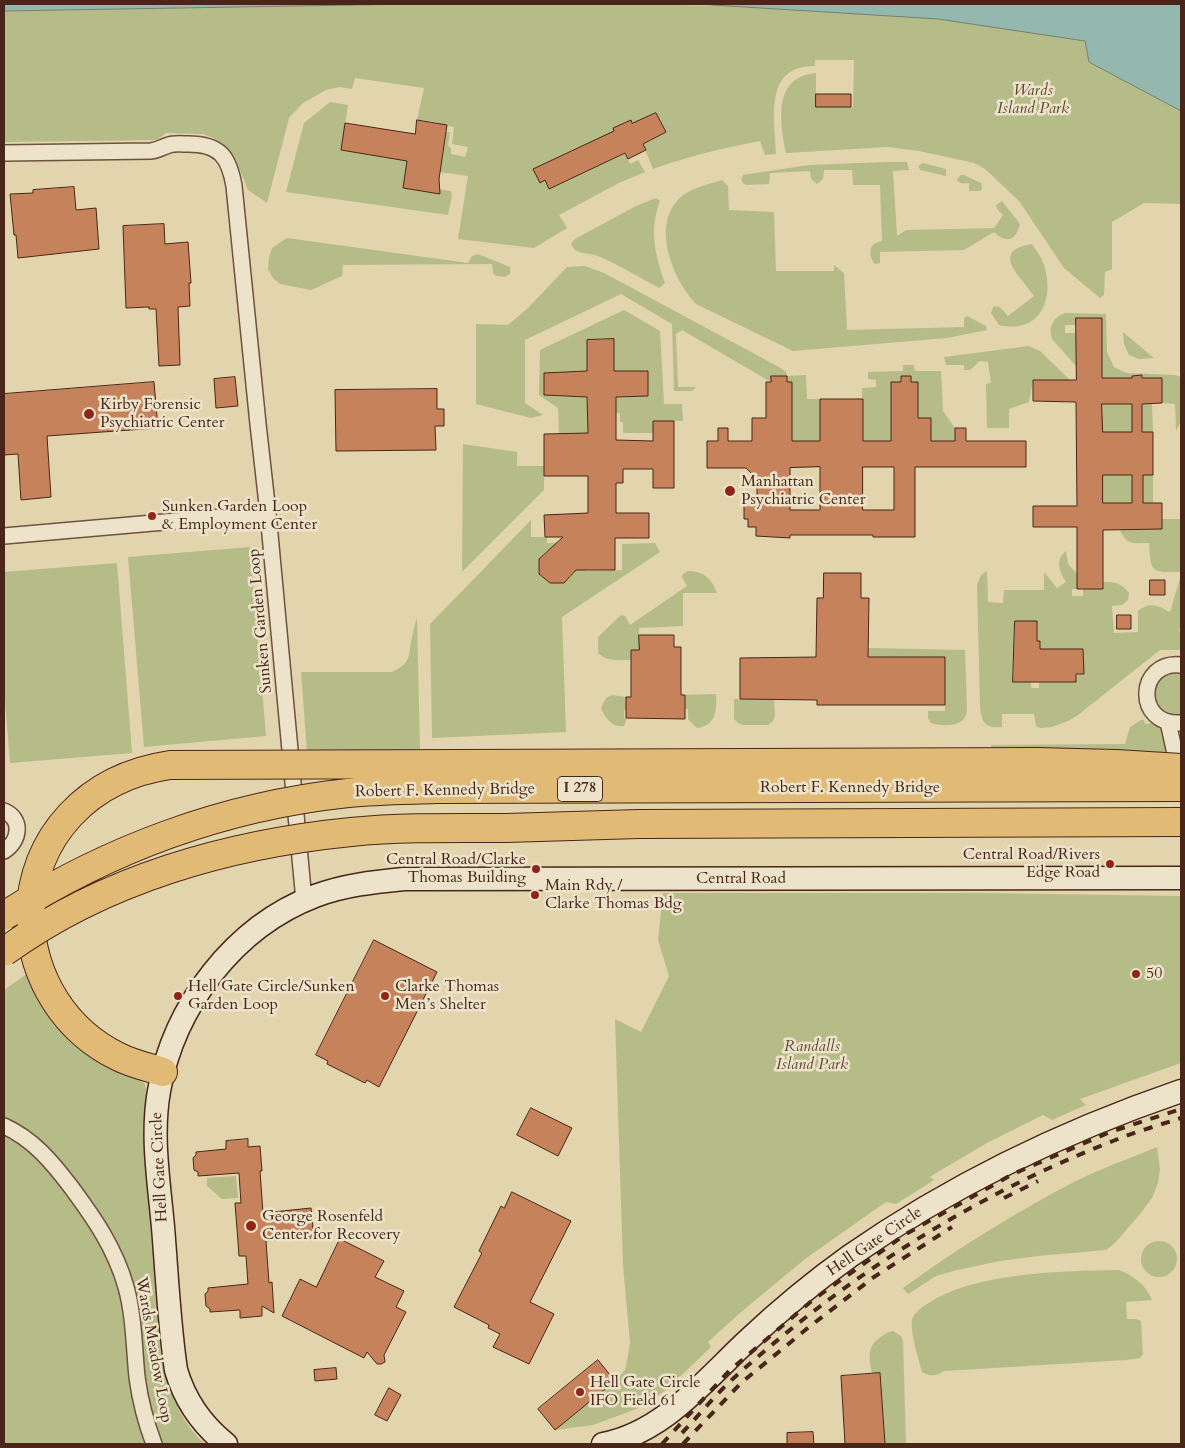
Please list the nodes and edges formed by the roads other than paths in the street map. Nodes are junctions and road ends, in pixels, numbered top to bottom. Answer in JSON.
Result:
{"nodes":[{"id":1,"x":4,"y":153,"type":"edge"},
{"id":2,"x":268,"y":513,"type":"junction"},
{"id":3,"x":4,"y":536,"type":"edge"},
{"id":4,"x":1181,"y":665,"type":"edge"},
{"id":5,"x":1175,"y":723,"type":"edge"},
{"id":6,"x":1181,"y":768,"type":"edge"},
{"id":7,"x":1181,"y":779,"type":"edge"},
{"id":8,"x":1181,"y":787,"type":"edge"},
{"id":9,"x":4,"y":811,"type":"edge"},
{"id":10,"x":1181,"y":822,"type":"edge"},
{"id":11,"x":4,"y":851,"type":"edge"},
{"id":12,"x":1181,"y":878,"type":"edge"},
{"id":13,"x":304,"y":901,"type":"junction"},
{"id":14,"x":17,"y":917,"type":"edge"},
{"id":15,"x":4,"y":952,"type":"edge"},
{"id":16,"x":163,"y":1072,"type":"junction"},
{"id":17,"x":1181,"y":1092,"type":"edge"},
{"id":18,"x":4,"y":1126,"type":"edge"},
{"id":19,"x":154,"y":1444,"type":"edge"},
{"id":20,"x":226,"y":1444,"type":"edge"},
{"id":21,"x":603,"y":1444,"type":"edge"}],
"edges":[{"from":1,"to":2,"type":"street","name":"Sunken Garden Loop"},
{"from":2,"to":3,"type":"street"},
{"from":2,"to":13,"type":"street","name":"Sunken Garden Loop"},
{"from":4,"to":5,"type":"street"},
{"from":5,"to":7,"type":"street"},
{"from":6,"to":14,"type":"highway","bridge":true},
{"from":8,"to":14,"type":"highway","name":"Robert F. Kennedy Bridge","number":"I 278","bridge":true},
{"from":9,"to":11,"type":"street"},
{"from":10,"to":15,"type":"highway","number":"I 278","bridge":true},
{"from":12,"to":13,"type":"street","name":"Central Road"},
{"from":13,"to":16,"type":"street","name":"Hell Gate Circle"},
{"from":14,"to":16,"type":"highway"},
{"from":16,"to":20,"type":"street","name":"Hell Gate Circle"},
{"from":17,"to":21,"type":"street","name":"Hell Gate Circle"},
{"from":18,"to":19,"type":"street","name":"Wards Meadow Loop"}]}
